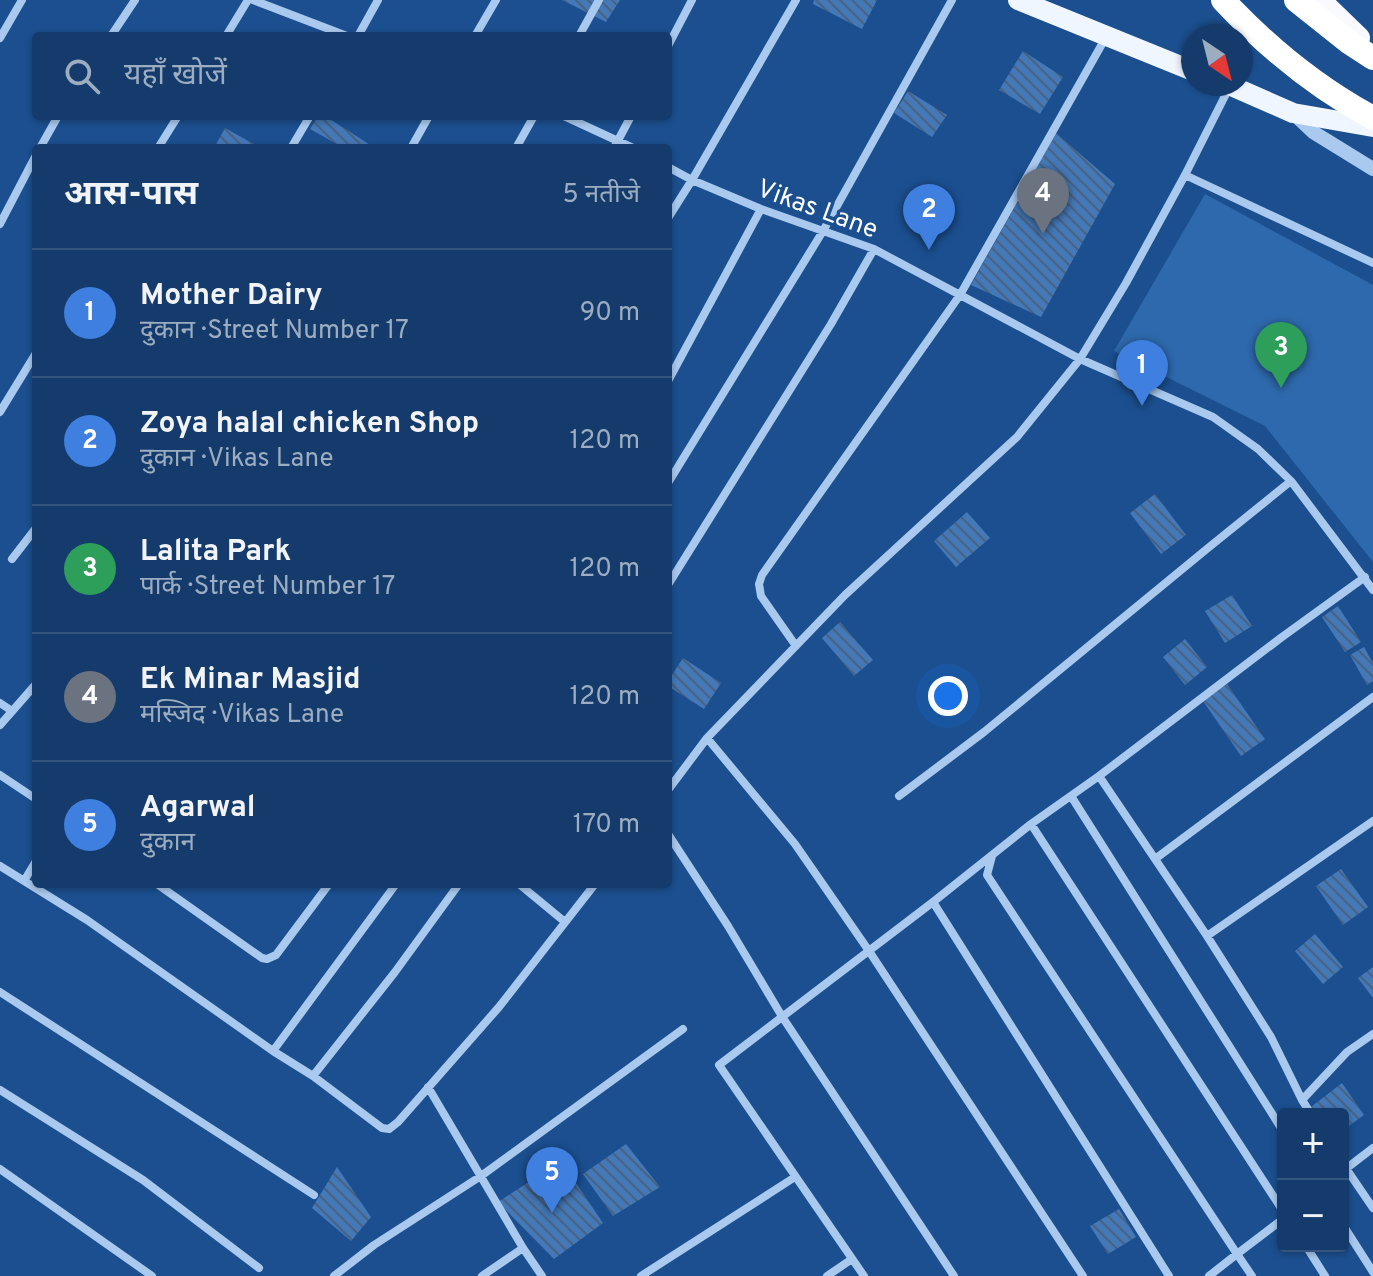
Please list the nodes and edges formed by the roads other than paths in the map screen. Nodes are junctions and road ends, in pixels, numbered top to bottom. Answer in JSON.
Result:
{"nodes":[{"id":1,"x":22,"y":0,"type":"edge"},
{"id":2,"x":135,"y":0,"type":"edge"},
{"id":3,"x":250,"y":0,"type":"edge"},
{"id":4,"x":378,"y":0,"type":"edge"},
{"id":5,"x":496,"y":0,"type":"edge"},
{"id":6,"x":599,"y":0,"type":"edge"},
{"id":7,"x":692,"y":0,"type":"edge"},
{"id":8,"x":796,"y":0,"type":"edge"},
{"id":9,"x":952,"y":0,"type":"edge"},
{"id":10,"x":1018,"y":0,"type":"edge"},
{"id":11,"x":1223,"y":0,"type":"edge"},
{"id":12,"x":1296,"y":0,"type":"edge"},
{"id":13,"x":1320,"y":0,"type":"edge"},
{"id":14,"x":114,"y":32,"type":"edge"},
{"id":15,"x":229,"y":32,"type":"edge"},
{"id":16,"x":336,"y":32,"type":"edge"},
{"id":17,"x":360,"y":32,"type":"edge"},
{"id":18,"x":477,"y":32,"type":"edge"},
{"id":19,"x":581,"y":32,"type":"edge"},
{"id":20,"x":1107,"y":36,"type":"junction"},
{"id":21,"x":0,"y":38,"type":"edge"},
{"id":22,"x":672,"y":38,"type":"edge"},
{"id":23,"x":1373,"y":55,"type":"edge"},
{"id":24,"x":1181,"y":66,"type":"edge"},
{"id":25,"x":1223,"y":96,"type":"edge"},
{"id":26,"x":1253,"y":96,"type":"edge"},
{"id":27,"x":1293,"y":113,"type":"junction"},
{"id":28,"x":1373,"y":118,"type":"edge"},
{"id":29,"x":56,"y":120,"type":"edge"},
{"id":30,"x":176,"y":120,"type":"edge"},
{"id":31,"x":308,"y":120,"type":"edge"},
{"id":32,"x":427,"y":120,"type":"edge"},
{"id":33,"x":532,"y":120,"type":"edge"},
{"id":34,"x":571,"y":120,"type":"edge"},
{"id":35,"x":629,"y":120,"type":"edge"},
{"id":36,"x":1373,"y":127,"type":"edge"},
{"id":37,"x":42,"y":144,"type":"edge"},
{"id":38,"x":160,"y":144,"type":"edge"},
{"id":39,"x":293,"y":144,"type":"edge"},
{"id":40,"x":413,"y":144,"type":"edge"},
{"id":41,"x":518,"y":144,"type":"edge"},
{"id":42,"x":616,"y":144,"type":"edge"},
{"id":43,"x":32,"y":163,"type":"edge"},
{"id":44,"x":672,"y":169,"type":"edge"},
{"id":45,"x":1373,"y":169,"type":"edge"},
{"id":46,"x":1185,"y":175,"type":"junction"},
{"id":47,"x":692,"y":180,"type":"junction"},
{"id":48,"x":761,"y":209,"type":"junction"},
{"id":49,"x":672,"y":212,"type":"edge"},
{"id":50,"x":0,"y":224,"type":"edge"},
{"id":51,"x":823,"y":231,"type":"junction"},
{"id":52,"x":874,"y":249,"type":"junction"},
{"id":53,"x":1373,"y":263,"type":"edge"},
{"id":54,"x":960,"y":295,"type":"junction"},
{"id":55,"x":1080,"y":359,"type":"junction"},
{"id":56,"x":32,"y":360,"type":"edge"},
{"id":57,"x":672,"y":374,"type":"edge"},
{"id":58,"x":0,"y":412,"type":"edge"},
{"id":59,"x":672,"y":476,"type":"edge"},
{"id":60,"x":1291,"y":481,"type":"junction"},
{"id":61,"x":32,"y":533,"type":"edge"},
{"id":62,"x":12,"y":559,"type":"dead end"},
{"id":63,"x":1365,"y":577,"type":"junction"},
{"id":64,"x":672,"y":579,"type":"edge"},
{"id":65,"x":1373,"y":590,"type":"edge"},
{"id":66,"x":796,"y":646,"type":"junction"},
{"id":67,"x":32,"y":688,"type":"edge"},
{"id":68,"x":1373,"y":697,"type":"edge"},
{"id":69,"x":0,"y":703,"type":"edge"},
{"id":70,"x":12,"y":711,"type":"junction"},
{"id":71,"x":0,"y":725,"type":"edge"},
{"id":72,"x":707,"y":738,"type":"junction"},
{"id":73,"x":0,"y":775,"type":"edge"},
{"id":74,"x":1099,"y":776,"type":"junction"},
{"id":75,"x":672,"y":785,"type":"edge"},
{"id":76,"x":32,"y":796,"type":"edge"},
{"id":77,"x":899,"y":796,"type":"dead end"},
{"id":78,"x":1071,"y":796,"type":"junction"},
{"id":79,"x":1373,"y":821,"type":"edge"},
{"id":80,"x":1031,"y":824,"type":"junction"},
{"id":81,"x":672,"y":840,"type":"edge"},
{"id":82,"x":993,"y":854,"type":"junction"},
{"id":83,"x":1155,"y":859,"type":"junction"},
{"id":84,"x":0,"y":866,"type":"edge"},
{"id":85,"x":32,"y":868,"type":"edge"},
{"id":86,"x":24,"y":881,"type":"junction"},
{"id":87,"x":32,"y":886,"type":"edge"},
{"id":88,"x":35,"y":888,"type":"edge"},
{"id":89,"x":163,"y":888,"type":"edge"},
{"id":90,"x":326,"y":888,"type":"edge"},
{"id":91,"x":393,"y":888,"type":"edge"},
{"id":92,"x":456,"y":888,"type":"edge"},
{"id":93,"x":524,"y":888,"type":"edge"},
{"id":94,"x":592,"y":888,"type":"edge"},
{"id":95,"x":933,"y":902,"type":"junction"},
{"id":96,"x":565,"y":922,"type":"junction"},
{"id":97,"x":1207,"y":936,"type":"junction"},
{"id":98,"x":869,"y":951,"type":"junction"},
{"id":99,"x":0,"y":992,"type":"edge"},
{"id":100,"x":783,"y":1018,"type":"junction"},
{"id":101,"x":683,"y":1029,"type":"dead end"},
{"id":102,"x":1373,"y":1034,"type":"edge"},
{"id":103,"x":273,"y":1051,"type":"junction"},
{"id":104,"x":313,"y":1076,"type":"junction"},
{"id":105,"x":428,"y":1087,"type":"junction"},
{"id":106,"x":0,"y":1090,"type":"edge"},
{"id":107,"x":1302,"y":1100,"type":"junction"},
{"id":108,"x":1307,"y":1108,"type":"edge"},
{"id":109,"x":1277,"y":1122,"type":"edge"},
{"id":110,"x":1373,"y":1148,"type":"edge"},
{"id":111,"x":1349,"y":1165,"type":"edge"},
{"id":112,"x":0,"y":1169,"type":"edge"},
{"id":113,"x":1349,"y":1175,"type":"edge"},
{"id":114,"x":481,"y":1176,"type":"junction"},
{"id":115,"x":795,"y":1177,"type":"junction"},
{"id":116,"x":314,"y":1195,"type":"dead end"},
{"id":117,"x":1277,"y":1202,"type":"edge"},
{"id":118,"x":1373,"y":1208,"type":"edge"},
{"id":119,"x":1277,"y":1224,"type":"edge"},
{"id":120,"x":1349,"y":1234,"type":"edge"},
{"id":121,"x":523,"y":1248,"type":"junction"},
{"id":122,"x":1310,"y":1252,"type":"edge"},
{"id":123,"x":1237,"y":1254,"type":"junction"},
{"id":124,"x":852,"y":1259,"type":"junction"},
{"id":125,"x":259,"y":1268,"type":"dead end"},
{"id":126,"x":1373,"y":1272,"type":"edge"},
{"id":127,"x":152,"y":1276,"type":"edge"},
{"id":128,"x":334,"y":1276,"type":"edge"},
{"id":129,"x":482,"y":1276,"type":"edge"},
{"id":130,"x":542,"y":1276,"type":"edge"},
{"id":131,"x":641,"y":1276,"type":"edge"},
{"id":132,"x":827,"y":1276,"type":"edge"},
{"id":133,"x":864,"y":1276,"type":"edge"},
{"id":134,"x":954,"y":1276,"type":"edge"},
{"id":135,"x":1083,"y":1276,"type":"edge"},
{"id":136,"x":1169,"y":1276,"type":"edge"},
{"id":137,"x":1209,"y":1276,"type":"edge"},
{"id":138,"x":1252,"y":1276,"type":"edge"},
{"id":139,"x":1325,"y":1276,"type":"edge"}],
"edges":[{"from":1,"to":21,"type":"street"},
{"from":2,"to":14,"type":"street"},
{"from":3,"to":15,"type":"street"},
{"from":3,"to":16,"type":"street"},
{"from":4,"to":17,"type":"street"},
{"from":5,"to":18,"type":"street"},
{"from":6,"to":19,"type":"street"},
{"from":7,"to":22,"type":"street"},
{"from":8,"to":47,"type":"street"},
{"from":9,"to":51,"type":"street"},
{"from":10,"to":20,"type":"main road"},
{"from":11,"to":28,"type":"highway"},
{"from":12,"to":23,"type":"highway"},
{"from":13,"to":23,"type":"highway"},
{"from":20,"to":24,"type":"main road"},
{"from":20,"to":54,"type":"street"},
{"from":25,"to":46,"type":"street"},
{"from":26,"to":27,"type":"main road"},
{"from":27,"to":36,"type":"main road"},
{"from":27,"to":45,"type":"street"},
{"from":29,"to":37,"type":"street"},
{"from":30,"to":38,"type":"street"},
{"from":31,"to":39,"type":"street"},
{"from":32,"to":40,"type":"street"},
{"from":33,"to":41,"type":"street"},
{"from":34,"to":42,"type":"street"},
{"from":35,"to":42,"type":"street"},
{"from":43,"to":50,"type":"street"},
{"from":44,"to":47,"type":"street","name":"Vikas Lane"},
{"from":46,"to":53,"type":"street"},
{"from":46,"to":55,"type":"street"},
{"from":47,"to":48,"type":"street","name":"Vikas Lane"},
{"from":47,"to":49,"type":"street"},
{"from":48,"to":51,"type":"street","name":"Vikas Lane"},
{"from":48,"to":57,"type":"street"},
{"from":51,"to":52,"type":"street","name":"Vikas Lane"},
{"from":51,"to":59,"type":"street"},
{"from":52,"to":54,"type":"street","name":"Vikas Lane"},
{"from":52,"to":64,"type":"street"},
{"from":54,"to":55,"type":"street","name":"Vikas Lane"},
{"from":54,"to":66,"type":"street"},
{"from":55,"to":60,"type":"street","name":"Vikas Lane"},
{"from":55,"to":66,"type":"street"},
{"from":56,"to":58,"type":"street"},
{"from":60,"to":63,"type":"street","name":"Vikas Lane"},
{"from":60,"to":77,"type":"street"},
{"from":61,"to":62,"type":"street"},
{"from":63,"to":65,"type":"street","name":"Vikas Lane"},
{"from":63,"to":74,"type":"street"},
{"from":66,"to":72,"type":"street"},
{"from":67,"to":70,"type":"street"},
{"from":68,"to":83,"type":"street"},
{"from":69,"to":70,"type":"street"},
{"from":70,"to":71,"type":"street"},
{"from":72,"to":75,"type":"street"},
{"from":72,"to":98,"type":"street"},
{"from":73,"to":76,"type":"street"},
{"from":74,"to":78,"type":"street"},
{"from":74,"to":83,"type":"street"},
{"from":78,"to":80,"type":"street"},
{"from":78,"to":109,"type":"street"},
{"from":79,"to":97,"type":"street"},
{"from":80,"to":82,"type":"street"},
{"from":80,"to":117,"type":"street"},
{"from":81,"to":100,"type":"street"},
{"from":82,"to":95,"type":"street"},
{"from":82,"to":123,"type":"street"},
{"from":83,"to":97,"type":"street"},
{"from":84,"to":86,"type":"street"},
{"from":85,"to":86,"type":"street"},
{"from":86,"to":87,"type":"street"},
{"from":88,"to":103,"type":"street"},
{"from":89,"to":90,"type":"street"},
{"from":91,"to":103,"type":"street"},
{"from":92,"to":104,"type":"street"},
{"from":93,"to":96,"type":"street"},
{"from":94,"to":96,"type":"street"},
{"from":95,"to":98,"type":"street"},
{"from":95,"to":136,"type":"street"},
{"from":96,"to":105,"type":"street"},
{"from":97,"to":107,"type":"street"},
{"from":98,"to":100,"type":"street"},
{"from":98,"to":135,"type":"street"},
{"from":99,"to":116,"type":"street"},
{"from":100,"to":115,"type":"street"},
{"from":100,"to":134,"type":"street"},
{"from":101,"to":114,"type":"street"},
{"from":102,"to":107,"type":"street"},
{"from":103,"to":104,"type":"street"},
{"from":104,"to":105,"type":"street"},
{"from":105,"to":114,"type":"street"},
{"from":106,"to":125,"type":"street"},
{"from":107,"to":108,"type":"street"},
{"from":110,"to":111,"type":"street"},
{"from":112,"to":127,"type":"street"},
{"from":113,"to":118,"type":"street"},
{"from":114,"to":121,"type":"street"},
{"from":114,"to":128,"type":"street"},
{"from":115,"to":124,"type":"street"},
{"from":115,"to":131,"type":"street"},
{"from":119,"to":123,"type":"street"},
{"from":120,"to":126,"type":"street"},
{"from":121,"to":129,"type":"street"},
{"from":121,"to":130,"type":"street"},
{"from":122,"to":139,"type":"street"},
{"from":123,"to":137,"type":"street"},
{"from":123,"to":138,"type":"street"},
{"from":124,"to":132,"type":"street"},
{"from":124,"to":133,"type":"street"}]}
